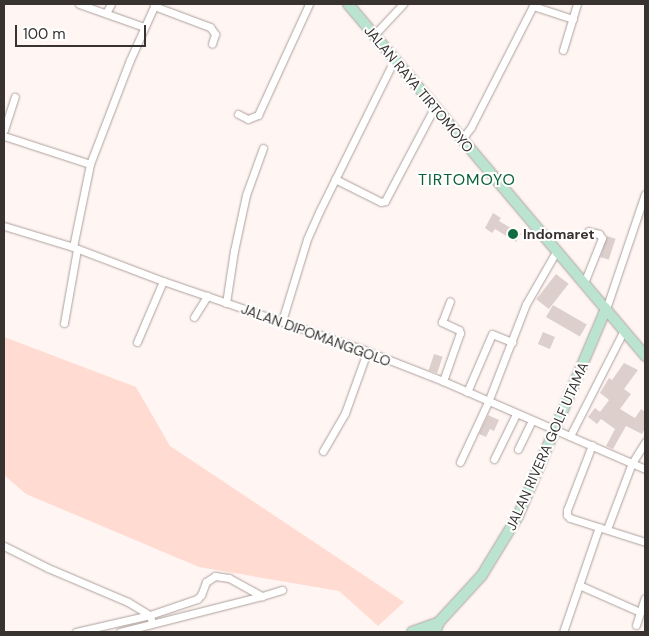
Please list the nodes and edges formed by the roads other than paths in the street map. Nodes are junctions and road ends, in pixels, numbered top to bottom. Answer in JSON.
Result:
{"nodes":[{"id":1,"x":79,"y":4,"type":"edge"},
{"id":2,"x":111,"y":4,"type":"edge"},
{"id":3,"x":309,"y":4,"type":"edge"},
{"id":4,"x":348,"y":4,"type":"edge"},
{"id":5,"x":403,"y":4,"type":"edge"},
{"id":6,"x":577,"y":4,"type":"edge"},
{"id":7,"x":154,"y":5,"type":"edge"},
{"id":8,"x":533,"y":5,"type":"edge"},
{"id":9,"x":106,"y":13,"type":"junction"},
{"id":10,"x":573,"y":19,"type":"junction"},
{"id":11,"x":144,"y":27,"type":"junction"},
{"id":12,"x":374,"y":36,"type":"junction"},
{"id":13,"x":212,"y":44,"type":"dead end"},
{"id":14,"x":563,"y":50,"type":"dead end"},
{"id":15,"x":394,"y":60,"type":"junction"},
{"id":16,"x":15,"y":97,"type":"dead end"},
{"id":17,"x":434,"y":108,"type":"junction"},
{"id":18,"x":238,"y":114,"type":"dead end"},
{"id":19,"x":4,"y":130,"type":"edge"},
{"id":20,"x":4,"y":136,"type":"edge"},
{"id":21,"x":462,"y":139,"type":"junction"},
{"id":22,"x":264,"y":148,"type":"dead end"},
{"id":23,"x":90,"y":164,"type":"junction"},
{"id":24,"x":335,"y":179,"type":"junction"},
{"id":25,"x":645,"y":194,"type":"edge"},
{"id":26,"x":4,"y":226,"type":"edge"},
{"id":27,"x":588,"y":231,"type":"dead end"},
{"id":28,"x":75,"y":248,"type":"junction"},
{"id":29,"x":557,"y":250,"type":"junction"},
{"id":30,"x":163,"y":281,"type":"junction"},
{"id":31,"x":584,"y":284,"type":"junction"},
{"id":32,"x":206,"y":296,"type":"junction"},
{"id":33,"x":450,"y":301,"type":"dead end"},
{"id":34,"x":226,"y":303,"type":"junction"},
{"id":35,"x":606,"y":309,"type":"junction"},
{"id":36,"x":194,"y":317,"type":"dead end"},
{"id":37,"x":282,"y":321,"type":"junction"},
{"id":38,"x":64,"y":323,"type":"dead end"},
{"id":39,"x":624,"y":330,"type":"junction"},
{"id":40,"x":137,"y":342,"type":"dead end"},
{"id":41,"x":512,"y":342,"type":"junction"},
{"id":42,"x":367,"y":352,"type":"junction"},
{"id":43,"x":645,"y":356,"type":"edge"},
{"id":44,"x":443,"y":381,"type":"junction"},
{"id":45,"x":467,"y":392,"type":"junction"},
{"id":46,"x":488,"y":402,"type":"junction"},
{"id":47,"x":516,"y":414,"type":"junction"},
{"id":48,"x":532,"y":420,"type":"junction"},
{"id":49,"x":556,"y":430,"type":"junction"},
{"id":50,"x":570,"y":436,"type":"junction"},
{"id":51,"x":645,"y":442,"type":"edge"},
{"id":52,"x":592,"y":446,"type":"junction"},
{"id":53,"x":518,"y":449,"type":"dead end"},
{"id":54,"x":323,"y":451,"type":"dead end"},
{"id":55,"x":494,"y":459,"type":"dead end"},
{"id":56,"x":460,"y":462,"type":"dead end"},
{"id":57,"x":632,"y":463,"type":"junction"},
{"id":58,"x":645,"y":468,"type":"edge"},
{"id":59,"x":603,"y":528,"type":"junction"},
{"id":60,"x":645,"y":542,"type":"edge"},
{"id":61,"x":4,"y":546,"type":"edge"},
{"id":62,"x":579,"y":584,"type":"junction"},
{"id":63,"x":282,"y":590,"type":"dead end"},
{"id":64,"x":262,"y":596,"type":"junction"},
{"id":65,"x":645,"y":598,"type":"edge"},
{"id":66,"x":640,"y":612,"type":"junction"},
{"id":67,"x":150,"y":614,"type":"junction"},
{"id":68,"x":152,"y":623,"type":"junction"},
{"id":69,"x":437,"y":623,"type":"edge"},
{"id":70,"x":636,"y":625,"type":"dead end"},
{"id":71,"x":76,"y":632,"type":"edge"},
{"id":72,"x":120,"y":632,"type":"edge"},
{"id":73,"x":412,"y":632,"type":"edge"},
{"id":74,"x":563,"y":632,"type":"edge"}],
"edges":[{"from":1,"to":9,"type":"street"},
{"from":2,"to":9,"type":"street"},
{"from":3,"to":18,"type":"street"},
{"from":4,"to":12,"type":"street","name":"JALAN RAYA TIRTOMOYO"},
{"from":5,"to":12,"type":"street"},
{"from":6,"to":10,"type":"street"},
{"from":7,"to":11,"type":"street"},
{"from":7,"to":13,"type":"street"},
{"from":8,"to":10,"type":"street"},
{"from":8,"to":21,"type":"street"},
{"from":9,"to":11,"type":"street"},
{"from":10,"to":14,"type":"street"},
{"from":11,"to":23,"type":"street"},
{"from":12,"to":15,"type":"street","name":"JALAN RAYA TIRTOMOYO"},
{"from":15,"to":17,"type":"street","name":"JALAN RAYA TIRTOMOYO"},
{"from":15,"to":24,"type":"street"},
{"from":16,"to":19,"type":"street"},
{"from":17,"to":21,"type":"street","name":"JALAN RAYA TIRTOMOYO"},
{"from":17,"to":24,"type":"street"},
{"from":20,"to":23,"type":"street"},
{"from":21,"to":29,"type":"street","name":"JALAN RAYA TIRTOMOYO"},
{"from":22,"to":34,"type":"street"},
{"from":23,"to":28,"type":"street"},
{"from":24,"to":37,"type":"street"},
{"from":25,"to":35,"type":"street"},
{"from":26,"to":28,"type":"street","name":"JALAN DIPOMANGGOLO"},
{"from":27,"to":31,"type":"street"},
{"from":28,"to":30,"type":"street","name":"JALAN DIPOMANGGOLO"},
{"from":28,"to":38,"type":"street"},
{"from":29,"to":31,"type":"street","name":"JALAN RAYA TIRTOMOYO"},
{"from":29,"to":41,"type":"street"},
{"from":30,"to":32,"type":"street","name":"JALAN DIPOMANGGOLO"},
{"from":30,"to":40,"type":"street"},
{"from":31,"to":35,"type":"street","name":"JALAN RAYA TIRTOMOYO"},
{"from":32,"to":34,"type":"street","name":"JALAN DIPOMANGGOLO"},
{"from":32,"to":36,"type":"street"},
{"from":33,"to":44,"type":"street"},
{"from":34,"to":37,"type":"street","name":"JALAN DIPOMANGGOLO"},
{"from":35,"to":39,"type":"street","name":"JALAN RAYA TIRTOMOYO"},
{"from":35,"to":49,"type":"street","name":"JALAN RIVERA GOLF UTAMA"},
{"from":37,"to":42,"type":"street","name":"JALAN DIPOMANGGOLO"},
{"from":39,"to":43,"type":"street","name":"JALAN RAYA TIRTOMOYO"},
{"from":39,"to":50,"type":"street"},
{"from":41,"to":45,"type":"street"},
{"from":41,"to":46,"type":"street"},
{"from":42,"to":44,"type":"street","name":"JALAN DIPOMANGGOLO"},
{"from":42,"to":54,"type":"street"},
{"from":44,"to":45,"type":"street","name":"JALAN DIPOMANGGOLO"},
{"from":45,"to":46,"type":"street","name":"JALAN DIPOMANGGOLO"},
{"from":46,"to":47,"type":"street","name":"JALAN DIPOMANGGOLO"},
{"from":46,"to":56,"type":"street"},
{"from":47,"to":48,"type":"street","name":"JALAN DIPOMANGGOLO"},
{"from":47,"to":55,"type":"street"},
{"from":48,"to":49,"type":"street","name":"JALAN DIPOMANGGOLO"},
{"from":48,"to":53,"type":"street"},
{"from":49,"to":50,"type":"street","name":"JALAN DIPOMANGGOLO"},
{"from":49,"to":69,"type":"street","name":"JALAN RIVERA GOLF UTAMA"},
{"from":50,"to":52,"type":"street","name":"JALAN DIPOMANGGOLO"},
{"from":51,"to":57,"type":"street"},
{"from":52,"to":57,"type":"street","name":"JALAN DIPOMANGGOLO"},
{"from":52,"to":59,"type":"street"},
{"from":57,"to":58,"type":"street","name":"JALAN DIPOMANGGOLO"},
{"from":57,"to":59,"type":"street"},
{"from":59,"to":60,"type":"street"},
{"from":59,"to":62,"type":"street"},
{"from":61,"to":67,"type":"street"},
{"from":62,"to":66,"type":"street"},
{"from":62,"to":74,"type":"street"},
{"from":63,"to":64,"type":"street"},
{"from":64,"to":67,"type":"street"},
{"from":64,"to":68,"type":"street"},
{"from":65,"to":66,"type":"street"},
{"from":66,"to":70,"type":"street"},
{"from":67,"to":68,"type":"street"},
{"from":67,"to":71,"type":"street"},
{"from":68,"to":72,"type":"street"},
{"from":69,"to":73,"type":"street","name":"JALAN RIVERA GOLF UTAMA"}]}
